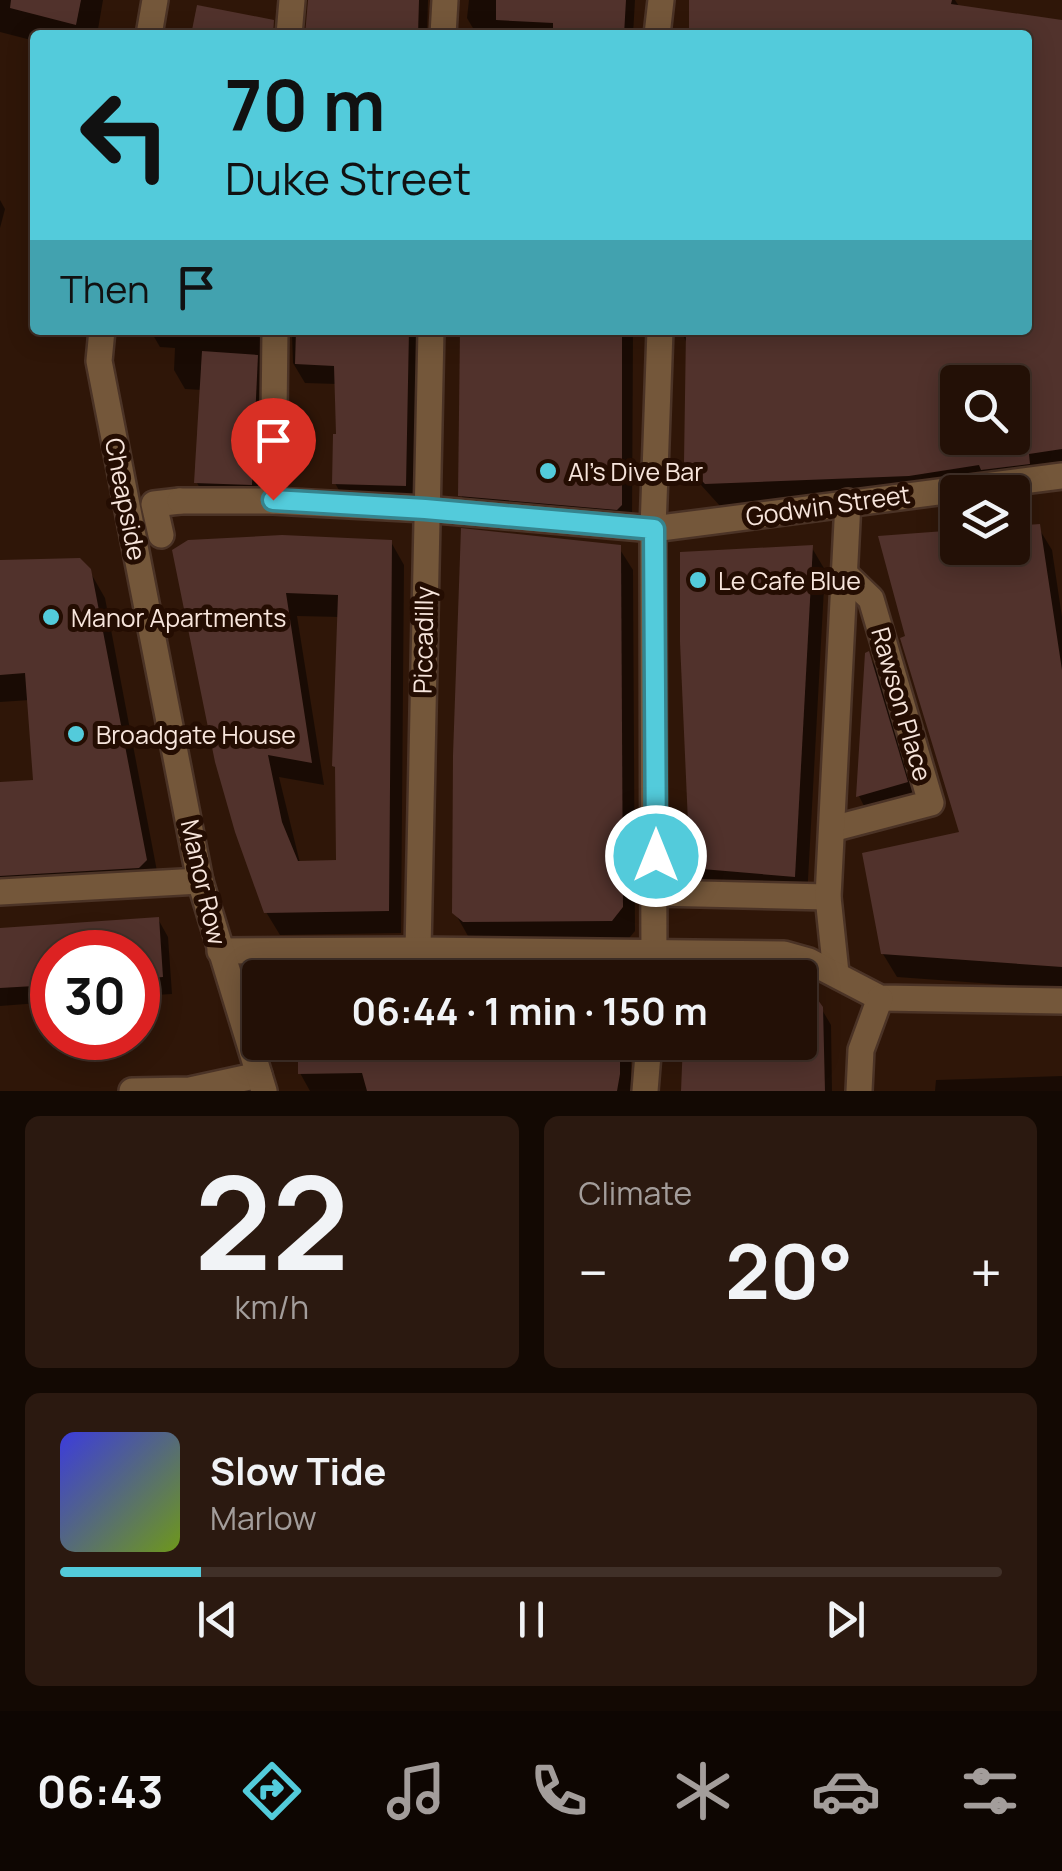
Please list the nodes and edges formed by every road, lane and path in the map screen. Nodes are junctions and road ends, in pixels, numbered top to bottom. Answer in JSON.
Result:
{"nodes":[{"id":1,"x":155,"y":0,"type":"edge"},
{"id":2,"x":292,"y":0,"type":"edge"},
{"id":3,"x":445,"y":0,"type":"edge"},
{"id":4,"x":661,"y":0,"type":"edge"},
{"id":5,"x":150,"y":30,"type":"edge"},
{"id":6,"x":289,"y":30,"type":"edge"},
{"id":7,"x":443,"y":30,"type":"edge"},
{"id":8,"x":658,"y":30,"type":"edge"},
{"id":9,"x":102,"y":335,"type":"edge"},
{"id":10,"x":275,"y":335,"type":"edge"},
{"id":11,"x":431,"y":335,"type":"edge"},
{"id":12,"x":660,"y":335,"type":"edge"},
{"id":13,"x":1062,"y":476,"type":"edge"},
{"id":14,"x":273,"y":500,"type":"junction"},
{"id":15,"x":848,"y":502,"type":"junction"},
{"id":16,"x":425,"y":509,"type":"junction"},
{"id":17,"x":654,"y":529,"type":"junction"},
{"id":18,"x":160,"y":535,"type":"dead end"},
{"id":19,"x":844,"y":574,"type":"junction"},
{"id":20,"x":159,"y":668,"type":"joint"},
{"id":21,"x":832,"y":829,"type":"junction"},
{"id":22,"x":200,"y":881,"type":"junction"},
{"id":23,"x":0,"y":892,"type":"edge"},
{"id":24,"x":656,"y":893,"type":"junction"},
{"id":25,"x":828,"y":897,"type":"junction"},
{"id":26,"x":418,"y":950,"type":"junction"},
{"id":27,"x":220,"y":951,"type":"junction"},
{"id":28,"x":656,"y":951,"type":"junction"},
{"id":29,"x":655,"y":960,"type":"edge"},
{"id":30,"x":836,"y":973,"type":"junction"},
{"id":31,"x":880,"y":998,"type":"junction"},
{"id":32,"x":1062,"y":1000,"type":"edge"},
{"id":33,"x":648,"y":1060,"type":"edge"},
{"id":34,"x":261,"y":1083,"type":"edge"},
{"id":35,"x":132,"y":1091,"type":"edge"},
{"id":36,"x":645,"y":1091,"type":"edge"},
{"id":37,"x":859,"y":1091,"type":"edge"}],
"edges":[{"from":1,"to":5,"type":"street"},
{"from":2,"to":6,"type":"street"},
{"from":3,"to":7,"type":"street"},
{"from":4,"to":8,"type":"street"},
{"from":9,"to":20,"type":"street","name":"Cheapside"},
{"from":10,"to":14,"type":"street"},
{"from":11,"to":16,"type":"street","name":"Piccadilly"},
{"from":12,"to":17,"type":"street"},
{"from":13,"to":15,"type":"street","name":"Godwin Street"},
{"from":14,"to":16,"type":"street","name":"Godwin Street"},
{"from":14,"to":18,"type":"street","name":"Godwin Street"},
{"from":15,"to":17,"type":"street","name":"Godwin Street"},
{"from":15,"to":19,"type":"street","name":"Rawson Place"},
{"from":16,"to":17,"type":"street","name":"Godwin Street"},
{"from":16,"to":26,"type":"street","name":"Piccadilly"},
{"from":17,"to":24,"type":"street"},
{"from":19,"to":21,"type":"street","name":"Rawson Place"},
{"from":19,"to":21,"type":"street","name":"Rawson Place"},
{"from":20,"to":22,"type":"street","name":"Manor Row"},
{"from":21,"to":25,"type":"street","name":"Rawson Place"},
{"from":22,"to":23,"type":"street"},
{"from":22,"to":27,"type":"street","name":"Manor Row"},
{"from":24,"to":25,"type":"street"},
{"from":24,"to":28,"type":"street"},
{"from":25,"to":30,"type":"street","name":"Rawson Place"},
{"from":26,"to":27,"type":"street"},
{"from":26,"to":28,"type":"street"},
{"from":27,"to":34,"type":"street","name":"Manor Row"},
{"from":28,"to":29,"type":"street"},
{"from":28,"to":30,"type":"street"},
{"from":30,"to":31,"type":"street"},
{"from":31,"to":32,"type":"street"},
{"from":31,"to":37,"type":"street"},
{"from":33,"to":36,"type":"street"},
{"from":34,"to":35,"type":"street"}]}
